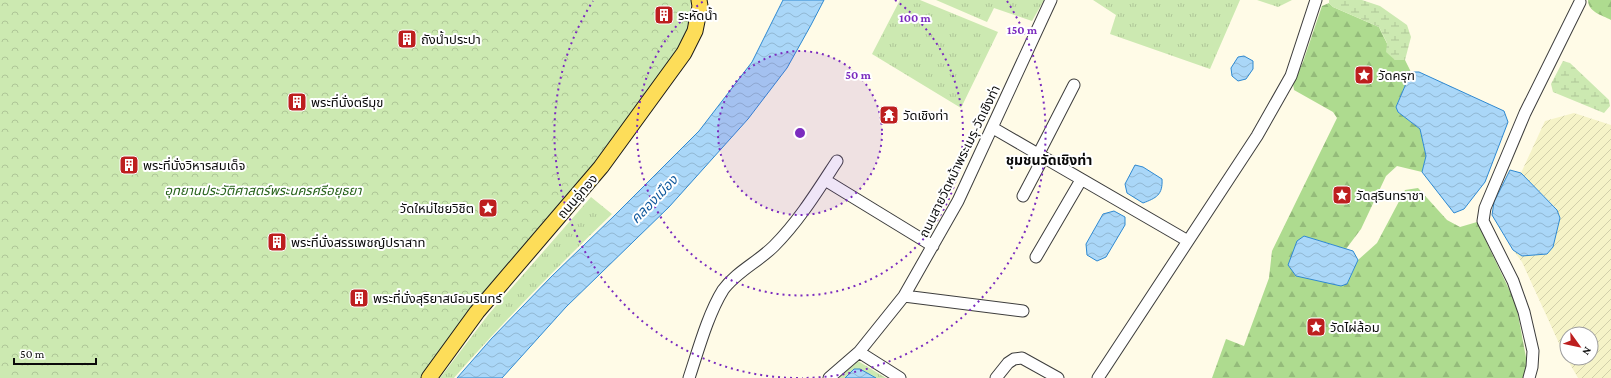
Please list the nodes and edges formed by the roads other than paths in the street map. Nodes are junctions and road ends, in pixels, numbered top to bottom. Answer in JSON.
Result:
{"nodes":[{"id":1,"x":699,"y":0,"type":"edge"},
{"id":2,"x":1051,"y":0,"type":"edge"},
{"id":3,"x":1316,"y":0,"type":"edge"},
{"id":4,"x":1580,"y":2,"type":"dead end"},
{"id":5,"x":1074,"y":85,"type":"dead end"},
{"id":6,"x":992,"y":128,"type":"junction"},
{"id":7,"x":1041,"y":157,"type":"junction"},
{"id":8,"x":837,"y":161,"type":"dead end"},
{"id":9,"x":825,"y":180,"type":"junction"},
{"id":10,"x":1081,"y":180,"type":"junction"},
{"id":11,"x":1023,"y":196,"type":"dead end"},
{"id":12,"x":1188,"y":241,"type":"junction"},
{"id":13,"x":933,"y":246,"type":"junction"},
{"id":14,"x":1036,"y":257,"type":"dead end"},
{"id":15,"x":904,"y":296,"type":"junction"},
{"id":16,"x":1023,"y":311,"type":"dead end"},
{"id":17,"x":859,"y":352,"type":"junction"},
{"id":18,"x":429,"y":378,"type":"edge"},
{"id":19,"x":689,"y":378,"type":"edge"},
{"id":20,"x":829,"y":378,"type":"edge"},
{"id":21,"x":900,"y":378,"type":"edge"},
{"id":22,"x":996,"y":378,"type":"edge"},
{"id":23,"x":1058,"y":378,"type":"edge"},
{"id":24,"x":1098,"y":378,"type":"edge"},
{"id":25,"x":1529,"y":378,"type":"edge"}],
"edges":[{"from":1,"to":18,"type":"main road","name":"ถนนอู่ทอง"},
{"from":2,"to":6,"type":"street","name":"ถนนสายวัดหน้าพระเมรุ-วัดเชิงท่า"},
{"from":3,"to":12,"type":"street"},
{"from":4,"to":25,"type":"street"},
{"from":5,"to":7,"type":"street"},
{"from":6,"to":7,"type":"street"},
{"from":6,"to":13,"type":"street","name":"ถนนสายวัดหน้าพระเมรุ-วัดเชิงท่า"},
{"from":7,"to":10,"type":"street"},
{"from":7,"to":11,"type":"street"},
{"from":8,"to":9,"type":"street"},
{"from":9,"to":13,"type":"street"},
{"from":9,"to":19,"type":"street"},
{"from":10,"to":12,"type":"street"},
{"from":10,"to":14,"type":"street"},
{"from":12,"to":24,"type":"street"},
{"from":13,"to":15,"type":"street","name":"ถนนสายวัดหน้าพระเมรุ-วัดเชิงท่า"},
{"from":15,"to":16,"type":"street"},
{"from":15,"to":17,"type":"street","name":"ถนนสายวัดหน้าพระเมรุ-วัดเชิงท่า"},
{"from":17,"to":20,"type":"street","name":"ถนนสายวัดหน้าพระเมรุ-วัดเชิงท่า"},
{"from":17,"to":21,"type":"street"},
{"from":22,"to":23,"type":"street"}]}
